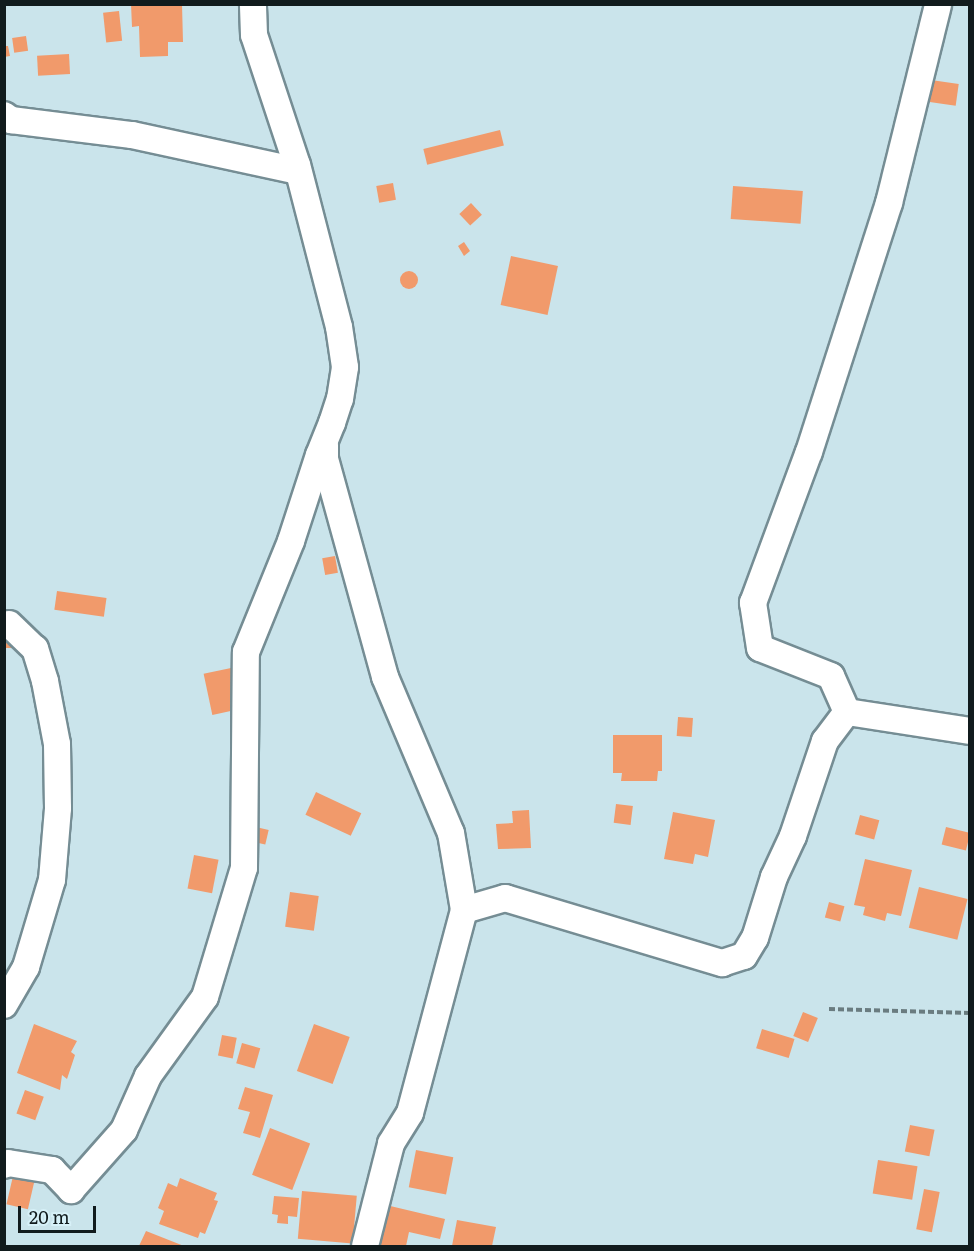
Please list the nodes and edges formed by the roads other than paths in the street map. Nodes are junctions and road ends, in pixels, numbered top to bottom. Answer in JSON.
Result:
{"nodes":[{"id":1,"x":253,"y":4,"type":"edge"},
{"id":2,"x":938,"y":5,"type":"edge"},
{"id":3,"x":4,"y":115,"type":"edge"},
{"id":4,"x":298,"y":171,"type":"junction"},
{"id":5,"x":325,"y":441,"type":"junction"},
{"id":6,"x":9,"y":624,"type":"dead end"},
{"id":7,"x":847,"y":712,"type":"junction"},
{"id":8,"x":969,"y":730,"type":"edge"},
{"id":9,"x":464,"y":910,"type":"junction"},
{"id":10,"x":4,"y":1005,"type":"edge"},
{"id":11,"x":4,"y":1165,"type":"edge"},
{"id":12,"x":365,"y":1246,"type":"edge"}],
"edges":[{"from":1,"to":4,"type":"street"},
{"from":2,"to":7,"type":"street"},
{"from":3,"to":4,"type":"street"},
{"from":4,"to":5,"type":"street"},
{"from":5,"to":9,"type":"street"},
{"from":5,"to":11,"type":"street"},
{"from":6,"to":10,"type":"street"},
{"from":7,"to":8,"type":"street"},
{"from":7,"to":9,"type":"street"},
{"from":9,"to":12,"type":"street"}]}
